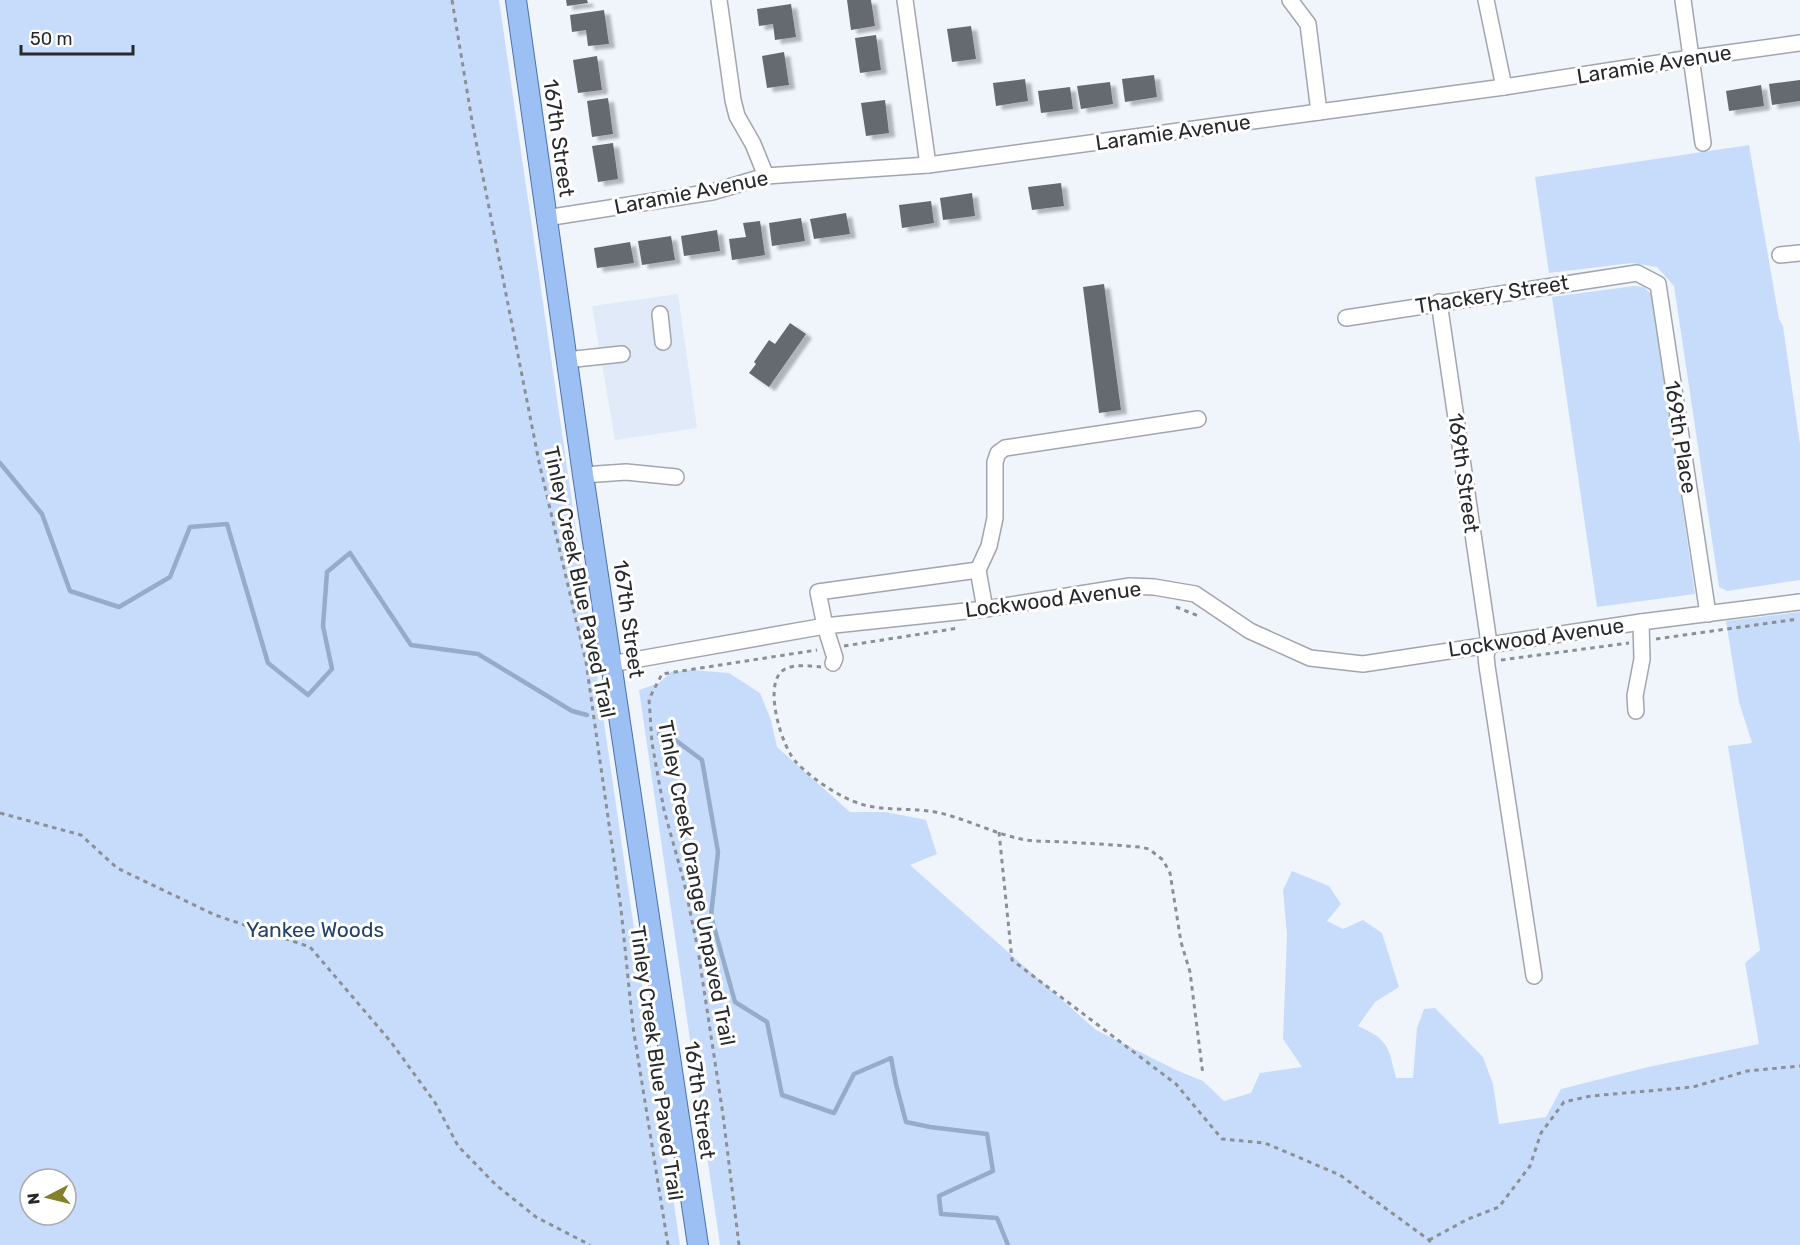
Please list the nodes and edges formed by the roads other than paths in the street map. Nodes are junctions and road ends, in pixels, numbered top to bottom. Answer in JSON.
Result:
{"nodes":[{"id":1,"x":516,"y":0,"type":"edge"},
{"id":2,"x":719,"y":0,"type":"edge"},
{"id":3,"x":906,"y":0,"type":"edge"},
{"id":4,"x":1290,"y":0,"type":"edge"},
{"id":5,"x":1486,"y":0,"type":"edge"},
{"id":6,"x":1683,"y":0,"type":"edge"},
{"id":7,"x":1800,"y":44,"type":"edge"},
{"id":8,"x":1691,"y":58,"type":"junction"},
{"id":9,"x":1504,"y":87,"type":"junction"},
{"id":10,"x":1319,"y":112,"type":"junction"},
{"id":11,"x":1703,"y":143,"type":"dead end"},
{"id":12,"x":928,"y":165,"type":"junction"},
{"id":13,"x":766,"y":176,"type":"junction"},
{"id":14,"x":546,"y":218,"type":"junction"},
{"id":15,"x":1800,"y":253,"type":"edge"},
{"id":16,"x":1780,"y":255,"type":"dead end"},
{"id":17,"x":1637,"y":273,"type":"joint"},
{"id":18,"x":1439,"y":302,"type":"junction"},
{"id":19,"x":660,"y":314,"type":"dead end"},
{"id":20,"x":1346,"y":318,"type":"dead end"},
{"id":21,"x":663,"y":342,"type":"dead end"},
{"id":22,"x":622,"y":354,"type":"dead end"},
{"id":23,"x":566,"y":360,"type":"junction"},
{"id":24,"x":1198,"y":419,"type":"dead end"},
{"id":25,"x":583,"y":475,"type":"junction"},
{"id":26,"x":676,"y":477,"type":"dead end"},
{"id":27,"x":978,"y":570,"type":"junction"},
{"id":28,"x":1800,"y":602,"type":"edge"},
{"id":29,"x":986,"y":609,"type":"junction"},
{"id":30,"x":1708,"y":614,"type":"junction"},
{"id":31,"x":1641,"y":622,"type":"junction"},
{"id":32,"x":825,"y":626,"type":"junction"},
{"id":33,"x":1489,"y":643,"type":"junction"},
{"id":34,"x":832,"y":655,"type":"road end"},
{"id":35,"x":611,"y":664,"type":"junction"},
{"id":36,"x":1636,"y":711,"type":"dead end"},
{"id":37,"x":1534,"y":976,"type":"dead end"},
{"id":38,"x":698,"y":1245,"type":"edge"}],
"edges":[{"from":1,"to":14,"type":"main road","name":"167th Street"},
{"from":2,"to":13,"type":"street"},
{"from":3,"to":12,"type":"street"},
{"from":4,"to":10,"type":"street"},
{"from":5,"to":9,"type":"street"},
{"from":6,"to":8,"type":"street"},
{"from":7,"to":8,"type":"street","name":"Laramie Avenue"},
{"from":8,"to":9,"type":"street","name":"Laramie Avenue"},
{"from":8,"to":11,"type":"street"},
{"from":9,"to":10,"type":"street","name":"Laramie Avenue"},
{"from":10,"to":12,"type":"street","name":"Laramie Avenue"},
{"from":12,"to":13,"type":"street","name":"Laramie Avenue"},
{"from":13,"to":14,"type":"street","name":"Laramie Avenue"},
{"from":14,"to":23,"type":"main road","name":"167th Street"},
{"from":15,"to":16,"type":"street"},
{"from":17,"to":18,"type":"street","name":"Thackery Street"},
{"from":17,"to":30,"type":"street","name":"169th Place"},
{"from":18,"to":20,"type":"street","name":"Thackery Street"},
{"from":18,"to":33,"type":"street","name":"169th Street"},
{"from":19,"to":21,"type":"street"},
{"from":22,"to":23,"type":"street"},
{"from":23,"to":25,"type":"main road","name":"167th Street"},
{"from":24,"to":27,"type":"street"},
{"from":25,"to":26,"type":"street"},
{"from":25,"to":35,"type":"main road","name":"167th Street"},
{"from":27,"to":29,"type":"street"},
{"from":27,"to":32,"type":"street"},
{"from":28,"to":30,"type":"street","name":"Lockwood Avenue"},
{"from":29,"to":32,"type":"street","name":"Lockwood Avenue"},
{"from":29,"to":33,"type":"street","name":"Lockwood Avenue"},
{"from":30,"to":31,"type":"street","name":"Lockwood Avenue"},
{"from":31,"to":33,"type":"street","name":"Lockwood Avenue"},
{"from":31,"to":36,"type":"street"},
{"from":32,"to":34,"type":"street"},
{"from":32,"to":35,"type":"street","name":"Lockwood Avenue"},
{"from":33,"to":37,"type":"street","name":"169th Street"},
{"from":35,"to":38,"type":"main road","name":"167th Street"}]}
